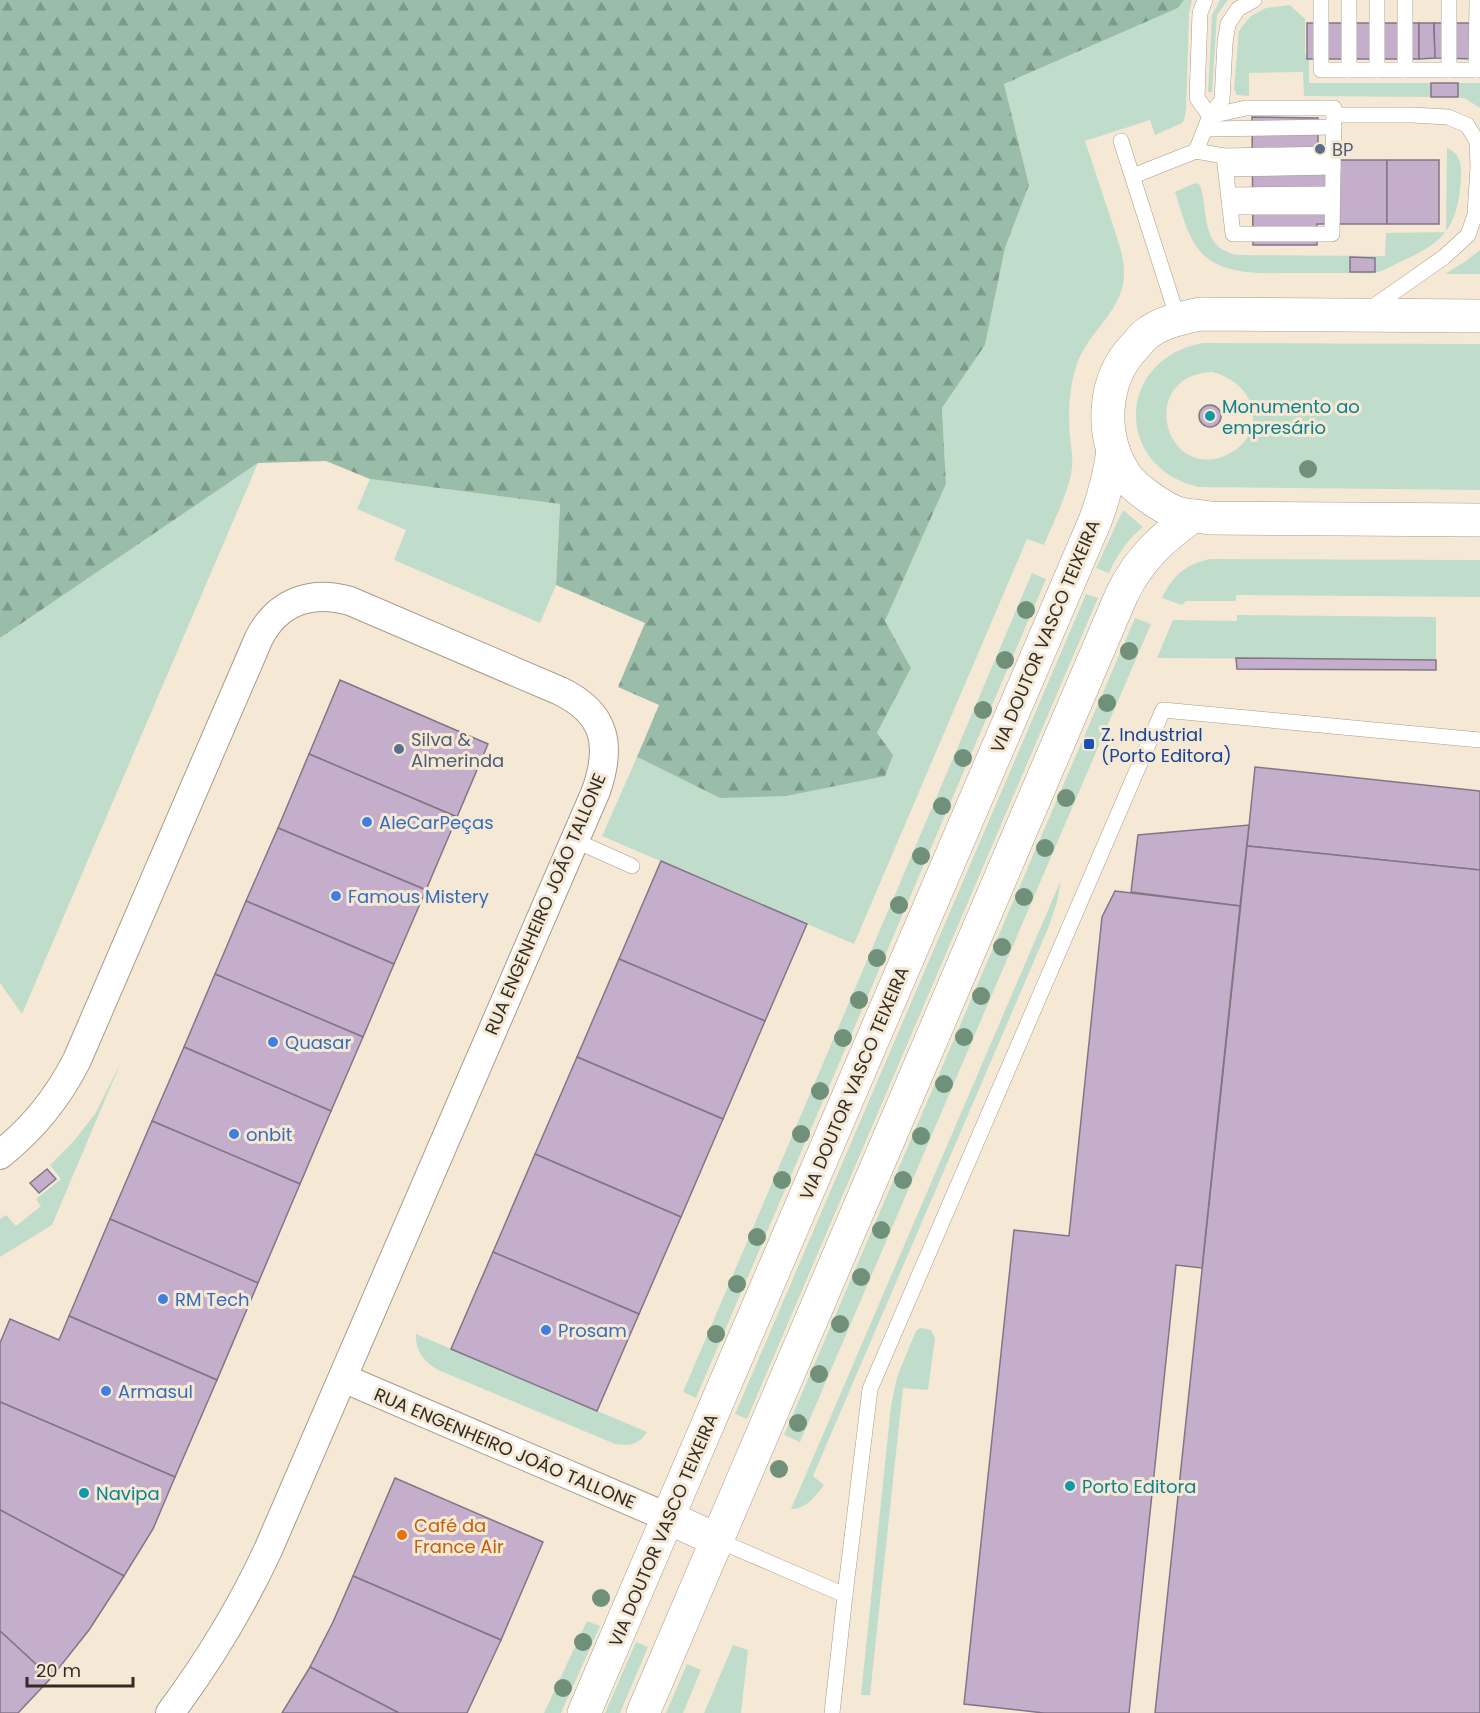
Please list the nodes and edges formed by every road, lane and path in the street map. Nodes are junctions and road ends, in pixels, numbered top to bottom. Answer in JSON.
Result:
{"nodes":[{"id":1,"x":1205,"y":0,"type":"edge"},
{"id":2,"x":1254,"y":0,"type":"edge"},
{"id":3,"x":1321,"y":0,"type":"edge"},
{"id":4,"x":1349,"y":0,"type":"edge"},
{"id":5,"x":1377,"y":0,"type":"edge"},
{"id":6,"x":1405,"y":0,"type":"edge"},
{"id":7,"x":1449,"y":0,"type":"edge"},
{"id":8,"x":1477,"y":0,"type":"edge"},
{"id":9,"x":1349,"y":70,"type":"junction"},
{"id":10,"x":1377,"y":70,"type":"junction"},
{"id":11,"x":1405,"y":70,"type":"junction"},
{"id":12,"x":1449,"y":70,"type":"junction"},
{"id":13,"x":1478,"y":70,"type":"edge"},
{"id":14,"x":1334,"y":121,"type":"junction"},
{"id":15,"x":1208,"y":122,"type":"junction"},
{"id":16,"x":1121,"y":141,"type":"dead end"},
{"id":17,"x":1196,"y":151,"type":"junction"},
{"id":18,"x":1333,"y":160,"type":"junction"},
{"id":19,"x":1225,"y":162,"type":"junction"},
{"id":20,"x":1133,"y":176,"type":"junction"},
{"id":21,"x":1229,"y":201,"type":"junction"},
{"id":22,"x":1332,"y":201,"type":"junction"},
{"id":23,"x":1361,"y":315,"type":"junction"},
{"id":24,"x":1480,"y":316,"type":"edge"},
{"id":25,"x":1178,"y":319,"type":"junction"},
{"id":26,"x":1113,"y":450,"type":"junction"},
{"id":27,"x":1193,"y":516,"type":"junction"},
{"id":28,"x":1480,"y":520,"type":"edge"},
{"id":29,"x":1480,"y":740,"type":"edge"},
{"id":30,"x":574,"y":840,"type":"junction"},
{"id":31,"x":632,"y":866,"type":"dead end"},
{"id":32,"x":0,"y":1155,"type":"edge"},
{"id":33,"x":343,"y":1378,"type":"junction"},
{"id":34,"x":668,"y":1517,"type":"junction"},
{"id":35,"x":717,"y":1540,"type":"junction"},
{"id":36,"x":845,"y":1595,"type":"junction"},
{"id":37,"x":170,"y":1713,"type":"edge"},
{"id":38,"x":585,"y":1713,"type":"edge"},
{"id":39,"x":643,"y":1713,"type":"edge"},
{"id":40,"x":832,"y":1713,"type":"edge"}],
"edges":[{"from":1,"to":15,"type":"lane"},
{"from":2,"to":15,"type":"lane"},
{"from":3,"to":9,"type":"lane"},
{"from":4,"to":9,"type":"lane"},
{"from":5,"to":10,"type":"lane"},
{"from":6,"to":11,"type":"lane"},
{"from":7,"to":12,"type":"lane"},
{"from":8,"to":13,"type":"lane"},
{"from":9,"to":10,"type":"lane"},
{"from":10,"to":11,"type":"lane"},
{"from":11,"to":12,"type":"lane"},
{"from":12,"to":13,"type":"lane"},
{"from":14,"to":15,"type":"lane"},
{"from":14,"to":18,"type":"lane"},
{"from":14,"to":23,"type":"lane"},
{"from":15,"to":17,"type":"lane"},
{"from":16,"to":20,"type":"lane"},
{"from":17,"to":19,"type":"lane"},
{"from":17,"to":20,"type":"lane"},
{"from":18,"to":19,"type":"lane"},
{"from":18,"to":22,"type":"lane"},
{"from":19,"to":21,"type":"lane"},
{"from":20,"to":25,"type":"lane"},
{"from":21,"to":22,"type":"lane"},
{"from":21,"to":22,"type":"lane"},
{"from":23,"to":24,"type":"main road"},
{"from":23,"to":25,"type":"main road"},
{"from":25,"to":26,"type":"main road"},
{"from":26,"to":27,"type":"main road"},
{"from":26,"to":34,"type":"main road","name":"VIA DOUTOR VASCO TEIXEIRA"},
{"from":27,"to":28,"type":"main road"},
{"from":27,"to":35,"type":"main road"},
{"from":29,"to":36,"type":"lane"},
{"from":30,"to":31,"type":"lane"},
{"from":30,"to":32,"type":"street","name":"RUA ENGENHEIRO JOÃO TALLONE"},
{"from":30,"to":33,"type":"street","name":"RUA ENGENHEIRO JOÃO TALLONE"},
{"from":33,"to":34,"type":"street","name":"RUA ENGENHEIRO JOÃO TALLONE"},
{"from":33,"to":37,"type":"street","name":"RUA ENGENHEIRO JOÃO TALLONE"},
{"from":34,"to":35,"type":"main road"},
{"from":34,"to":38,"type":"main road","name":"VIA DOUTOR VASCO TEIXEIRA"},
{"from":35,"to":36,"type":"lane"},
{"from":35,"to":39,"type":"main road"},
{"from":36,"to":40,"type":"lane"}]}
